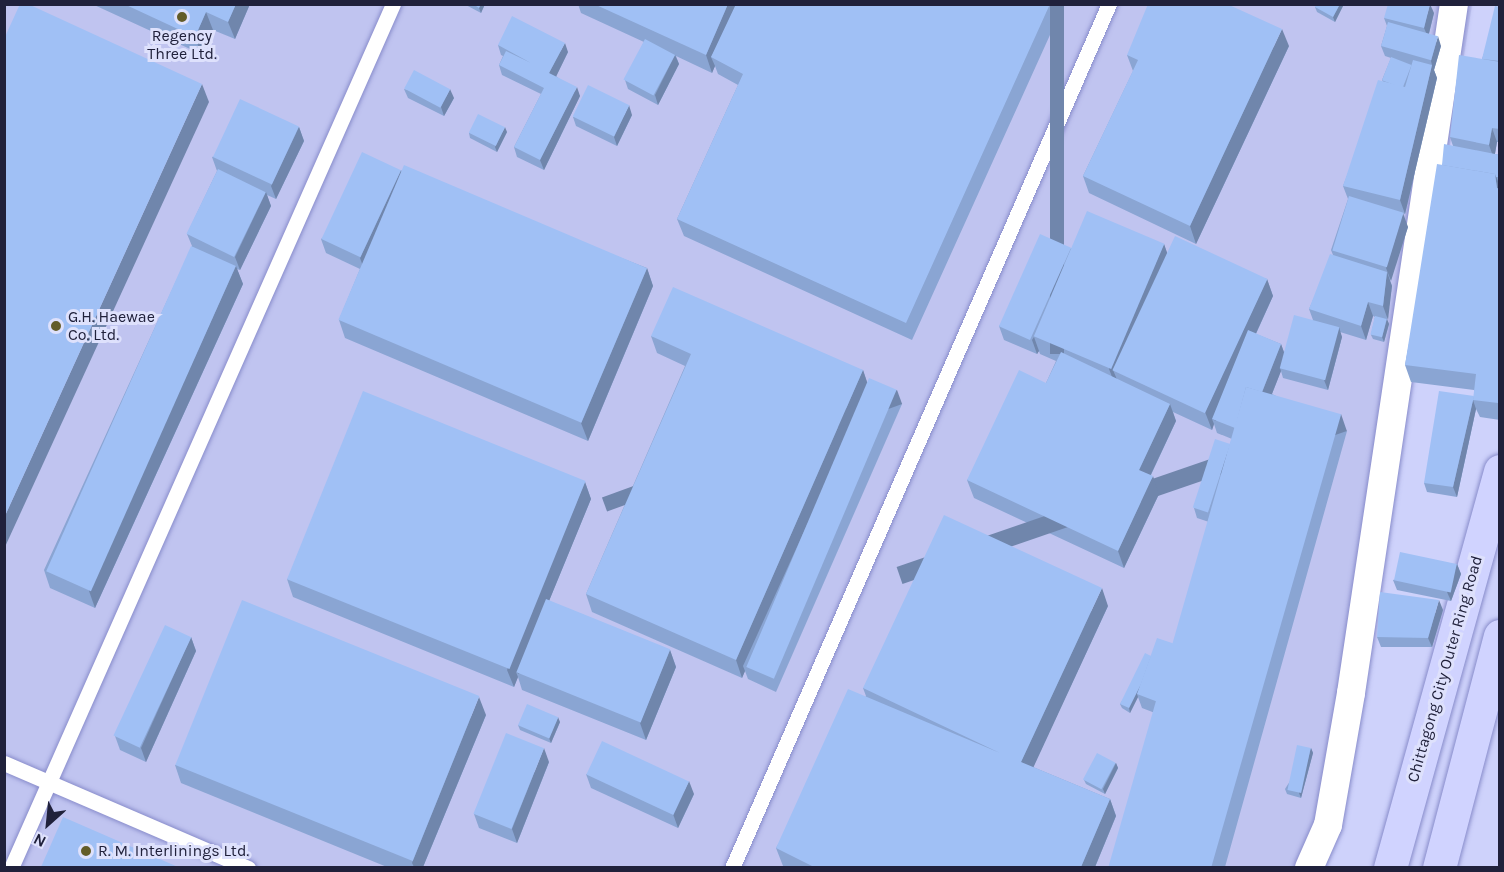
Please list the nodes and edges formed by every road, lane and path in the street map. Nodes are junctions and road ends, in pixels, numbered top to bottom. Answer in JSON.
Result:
{"nodes":[{"id":1,"x":393,"y":4,"type":"edge"},
{"id":2,"x":1109,"y":4,"type":"edge"},
{"id":3,"x":1454,"y":4,"type":"edge"},
{"id":4,"x":1500,"y":471,"type":"edge"},
{"id":5,"x":1500,"y":636,"type":"edge"},
{"id":6,"x":4,"y":763,"type":"edge"},
{"id":7,"x":49,"y":782,"type":"junction"},
{"id":8,"x":12,"y":867,"type":"edge"},
{"id":9,"x":248,"y":867,"type":"edge"},
{"id":10,"x":732,"y":867,"type":"edge"},
{"id":11,"x":1309,"y":867,"type":"edge"},
{"id":12,"x":1390,"y":867,"type":"edge"},
{"id":13,"x":1439,"y":867,"type":"edge"}],
"edges":[{"from":1,"to":7,"type":"lane"},
{"from":2,"to":10,"type":"lane"},
{"from":3,"to":11,"type":"street"},
{"from":4,"to":12,"type":"main road","name":"Chittagong City Outer Ring Road"},
{"from":5,"to":13,"type":"main road"},
{"from":6,"to":7,"type":"lane"},
{"from":7,"to":8,"type":"lane"},
{"from":7,"to":9,"type":"lane"}]}
